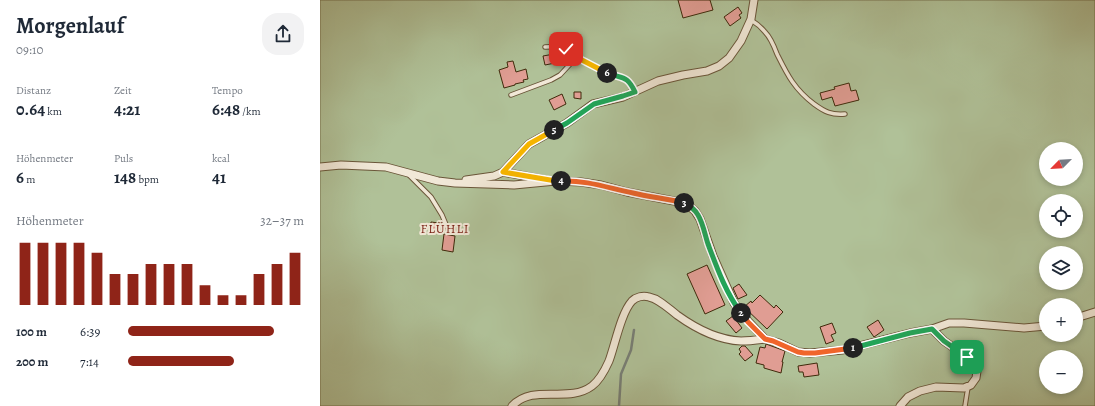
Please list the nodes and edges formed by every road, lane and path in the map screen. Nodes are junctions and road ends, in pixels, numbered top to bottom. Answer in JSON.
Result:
{"nodes":[{"id":1,"x":754,"y":0,"type":"edge"},
{"id":2,"x":750,"y":19,"type":"junction"},
{"id":3,"x":545,"y":47,"type":"dead end"},
{"id":4,"x":578,"y":58,"type":"junction"},
{"id":5,"x":635,"y":92,"type":"junction"},
{"id":6,"x":511,"y":95,"type":"dead end"},
{"id":7,"x":845,"y":114,"type":"dead end"},
{"id":8,"x":320,"y":167,"type":"edge"},
{"id":9,"x":503,"y":172,"type":"junction"},
{"id":10,"x":408,"y":173,"type":"junction"},
{"id":11,"x":556,"y":181,"type":"junction"},
{"id":12,"x":455,"y":183,"type":"junction"},
{"id":13,"x":447,"y":227,"type":"dead end"},
{"id":14,"x":1095,"y":312,"type":"edge"},
{"id":15,"x":1083,"y":316,"type":"edge"},
{"id":16,"x":1039,"y":327,"type":"edge"},
{"id":17,"x":932,"y":329,"type":"junction"},
{"id":18,"x":765,"y":339,"type":"junction"},
{"id":19,"x":968,"y":387,"type":"junction"},
{"id":20,"x":512,"y":406,"type":"edge"},
{"id":21,"x":900,"y":406,"type":"edge"},
{"id":22,"x":965,"y":406,"type":"edge"}],
"edges":[{"from":1,"to":2,"type":"street"},
{"from":2,"to":5,"type":"street"},
{"from":2,"to":7,"type":"lane"},
{"from":3,"to":4,"type":"lane"},
{"from":4,"to":5,"type":"lane"},
{"from":4,"to":6,"type":"lane"},
{"from":5,"to":9,"type":"street"},
{"from":8,"to":10,"type":"street"},
{"from":9,"to":11,"type":"street"},
{"from":9,"to":12,"type":"street"},
{"from":10,"to":12,"type":"street"},
{"from":10,"to":13,"type":"lane"},
{"from":11,"to":12,"type":"street"},
{"from":11,"to":18,"type":"street"},
{"from":14,"to":15,"type":"street"},
{"from":16,"to":17,"type":"street"},
{"from":17,"to":18,"type":"street"},
{"from":17,"to":19,"type":"street"},
{"from":18,"to":20,"type":"street"},
{"from":19,"to":21,"type":"street"},
{"from":19,"to":22,"type":"lane"}]}
